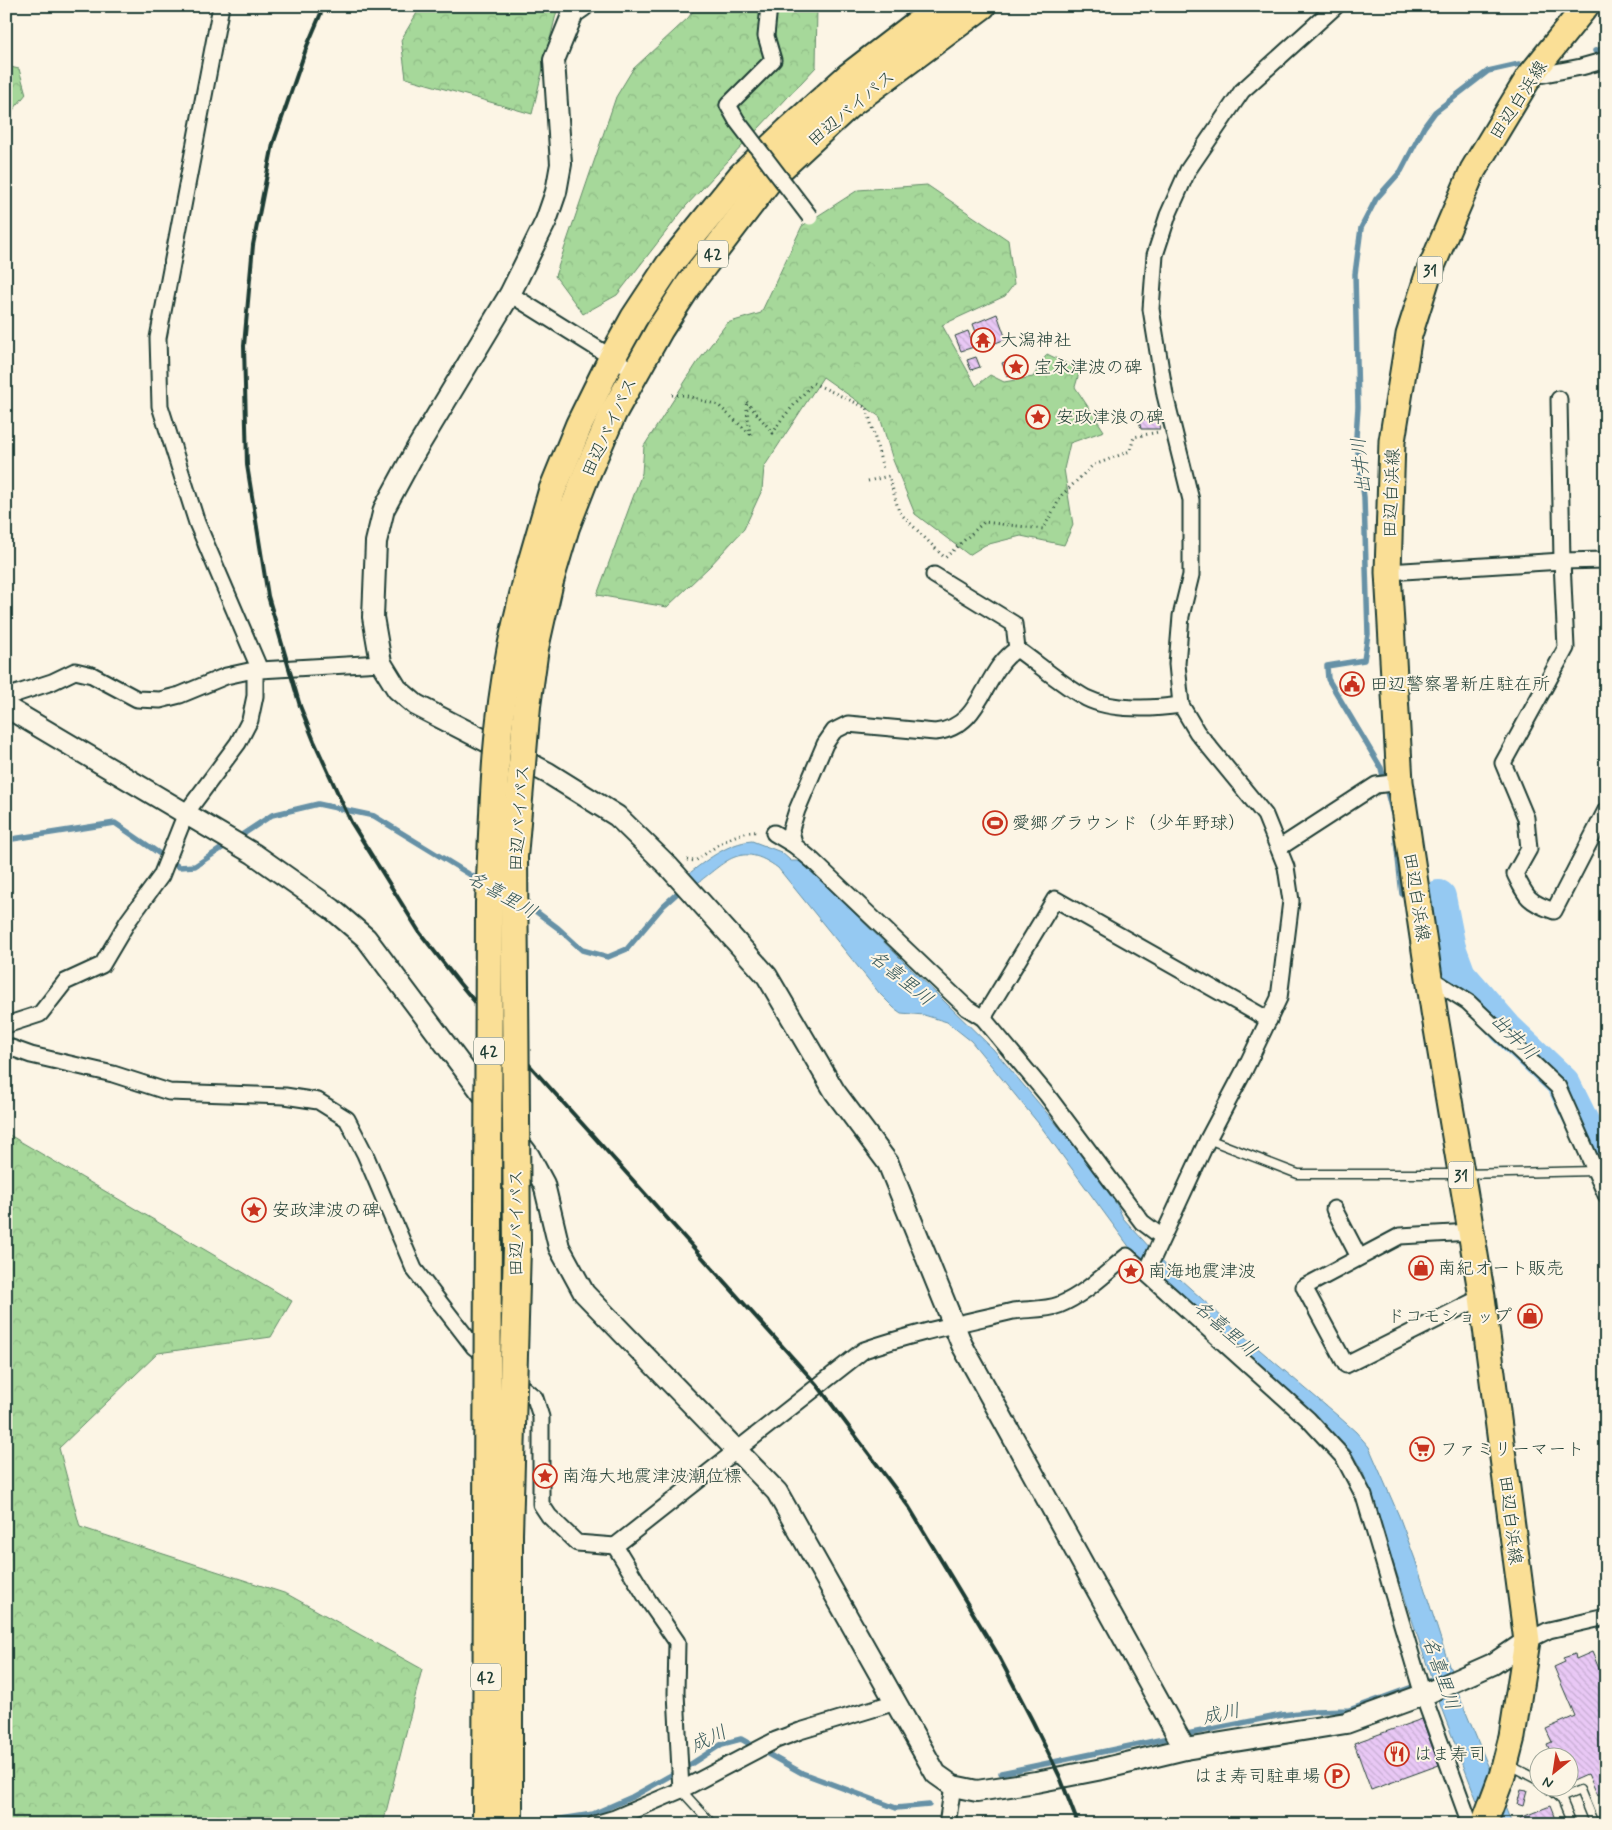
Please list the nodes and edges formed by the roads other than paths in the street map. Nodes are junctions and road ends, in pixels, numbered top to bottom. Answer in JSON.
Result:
{"nodes":[{"id":1,"x":221,"y":6,"type":"edge"},
{"id":2,"x":583,"y":6,"type":"edge"},
{"id":3,"x":769,"y":6,"type":"edge"},
{"id":4,"x":940,"y":6,"type":"edge"},
{"id":5,"x":948,"y":6,"type":"edge"},
{"id":6,"x":982,"y":6,"type":"edge"},
{"id":7,"x":1336,"y":6,"type":"edge"},
{"id":8,"x":1586,"y":6,"type":"edge"},
{"id":9,"x":914,"y":26,"type":"junction"},
{"id":10,"x":1606,"y":60,"type":"edge"},
{"id":11,"x":1529,"y":78,"type":"junction"},
{"id":12,"x":810,"y":216,"type":"dead end"},
{"id":13,"x":510,"y":294,"type":"junction"},
{"id":14,"x":612,"y":358,"type":"junction"},
{"id":15,"x":635,"y":372,"type":"junction"},
{"id":16,"x":1559,"y":399,"type":"dead end"},
{"id":17,"x":1606,"y":560,"type":"edge"},
{"id":18,"x":1562,"y":561,"type":"junction"},
{"id":19,"x":1388,"y":572,"type":"junction"},
{"id":20,"x":934,"y":575,"type":"dead end"},
{"id":21,"x":539,"y":578,"type":"junction"},
{"id":22,"x":1018,"y":649,"type":"junction"},
{"id":23,"x":381,"y":663,"type":"junction"},
{"id":24,"x":257,"y":672,"type":"junction"},
{"id":25,"x":6,"y":697,"type":"edge"},
{"id":26,"x":1181,"y":705,"type":"junction"},
{"id":27,"x":6,"y":707,"type":"edge"},
{"id":28,"x":1388,"y":784,"type":"junction"},
{"id":29,"x":1606,"y":810,"type":"edge"},
{"id":30,"x":186,"y":813,"type":"junction"},
{"id":31,"x":774,"y":833,"type":"road end"},
{"id":32,"x":794,"y":845,"type":"junction"},
{"id":33,"x":1279,"y":848,"type":"junction"},
{"id":34,"x":1430,"y":978,"type":"junction"},
{"id":35,"x":983,"y":1018,"type":"junction"},
{"id":36,"x":1269,"y":1020,"type":"junction"},
{"id":37,"x":6,"y":1025,"type":"edge"},
{"id":38,"x":6,"y":1046,"type":"edge"},
{"id":39,"x":1208,"y":1139,"type":"junction"},
{"id":40,"x":1595,"y":1170,"type":"junction"},
{"id":41,"x":1461,"y":1174,"type":"junction"},
{"id":42,"x":1606,"y":1195,"type":"edge"},
{"id":43,"x":1334,"y":1209,"type":"dead end"},
{"id":44,"x":1471,"y":1232,"type":"junction"},
{"id":45,"x":1161,"y":1240,"type":"junction"},
{"id":46,"x":1359,"y":1257,"type":"junction"},
{"id":47,"x":1147,"y":1271,"type":"junction"},
{"id":48,"x":1482,"y":1297,"type":"junction"},
{"id":49,"x":953,"y":1325,"type":"junction"},
{"id":50,"x":735,"y":1451,"type":"junction"},
{"id":51,"x":498,"y":1532,"type":"junction"},
{"id":52,"x":615,"y":1546,"type":"junction"},
{"id":53,"x":1606,"y":1617,"type":"edge"},
{"id":54,"x":1527,"y":1642,"type":"junction"},
{"id":55,"x":1423,"y":1695,"type":"junction"},
{"id":56,"x":896,"y":1702,"type":"junction"},
{"id":57,"x":1184,"y":1749,"type":"junction"},
{"id":58,"x":1504,"y":1769,"type":"junction"},
{"id":59,"x":1530,"y":1778,"type":"edge"},
{"id":60,"x":953,"y":1786,"type":"junction"},
{"id":61,"x":681,"y":1790,"type":"junction"},
{"id":62,"x":1580,"y":1790,"type":"edge"},
{"id":63,"x":1560,"y":1798,"type":"edge"},
{"id":64,"x":486,"y":1824,"type":"edge"},
{"id":65,"x":509,"y":1824,"type":"edge"},
{"id":66,"x":595,"y":1824,"type":"edge"},
{"id":67,"x":712,"y":1824,"type":"edge"},
{"id":68,"x":947,"y":1824,"type":"edge"},
{"id":69,"x":1470,"y":1824,"type":"edge"},
{"id":70,"x":1484,"y":1824,"type":"edge"},
{"id":71,"x":1572,"y":1824,"type":"edge"},
{"id":72,"x":1594,"y":1824,"type":"edge"}],
"edges":[{"from":1,"to":24,"type":"street"},
{"from":2,"to":13,"type":"street"},
{"from":3,"to":12,"type":"street","bridge":true},
{"from":4,"to":9,"type":"highway","number":"42"},
{"from":5,"to":9,"type":"highway","name":"田辺バイパス","number":"42"},
{"from":6,"to":15,"type":"highway","name":"田辺バイパス","number":"42"},
{"from":7,"to":26,"type":"street"},
{"from":8,"to":11,"type":"main road","name":"田辺白浜線","number":"31"},
{"from":9,"to":14,"type":"highway","name":"田辺バイパス","number":"42"},
{"from":10,"to":11,"type":"street"},
{"from":11,"to":19,"type":"main road","name":"田辺白浜線","number":"31"},
{"from":13,"to":14,"type":"street"},
{"from":13,"to":23,"type":"street"},
{"from":14,"to":15,"type":"street"},
{"from":14,"to":21,"type":"highway","name":"田辺バイパス","number":"42"},
{"from":15,"to":21,"type":"highway","name":"田辺バイパス","number":"42"},
{"from":16,"to":18,"type":"street"},
{"from":17,"to":18,"type":"street"},
{"from":18,"to":19,"type":"street"},
{"from":18,"to":29,"type":"street"},
{"from":19,"to":28,"type":"main road","name":"田辺白浜線","number":"31"},
{"from":20,"to":22,"type":"street"},
{"from":21,"to":51,"type":"highway","name":"田辺バイパス","number":"42","bridge":true},
{"from":22,"to":26,"type":"street"},
{"from":22,"to":32,"type":"street"},
{"from":23,"to":24,"type":"street"},
{"from":23,"to":49,"type":"street"},
{"from":24,"to":25,"type":"street"},
{"from":24,"to":30,"type":"street"},
{"from":26,"to":33,"type":"street"},
{"from":27,"to":30,"type":"street"},
{"from":28,"to":33,"type":"street"},
{"from":28,"to":34,"type":"main road","name":"田辺白浜線","number":"31"},
{"from":30,"to":37,"type":"street"},
{"from":30,"to":50,"type":"street"},
{"from":31,"to":32,"type":"street"},
{"from":32,"to":35,"type":"street"},
{"from":33,"to":36,"type":"street"},
{"from":34,"to":40,"type":"street"},
{"from":34,"to":41,"type":"main road","name":"田辺白浜線","number":"31"},
{"from":35,"to":36,"type":"street"},
{"from":35,"to":45,"type":"street"},
{"from":36,"to":39,"type":"street"},
{"from":38,"to":52,"type":"street"},
{"from":39,"to":41,"type":"lane"},
{"from":39,"to":45,"type":"street"},
{"from":40,"to":41,"type":"lane"},
{"from":40,"to":42,"type":"street"},
{"from":41,"to":44,"type":"main road","name":"田辺白浜線","number":"31"},
{"from":43,"to":46,"type":"street"},
{"from":44,"to":46,"type":"street"},
{"from":44,"to":48,"type":"main road","name":"田辺白浜線","number":"31"},
{"from":45,"to":47,"type":"street"},
{"from":46,"to":48,"type":"street"},
{"from":47,"to":49,"type":"street"},
{"from":47,"to":55,"type":"street"},
{"from":48,"to":54,"type":"main road","name":"田辺白浜線","number":"31"},
{"from":49,"to":50,"type":"street"},
{"from":49,"to":57,"type":"street"},
{"from":50,"to":52,"type":"street"},
{"from":50,"to":56,"type":"street"},
{"from":51,"to":64,"type":"highway","name":"田辺バイパス","number":"42"},
{"from":51,"to":65,"type":"highway","name":"田辺バイパス","number":"42"},
{"from":52,"to":61,"type":"street"},
{"from":53,"to":54,"type":"street"},
{"from":54,"to":55,"type":"street"},
{"from":54,"to":58,"type":"main road","name":"田辺白浜線","number":"31"},
{"from":55,"to":57,"type":"street"},
{"from":55,"to":69,"type":"street"},
{"from":56,"to":60,"type":"street"},
{"from":56,"to":61,"type":"street"},
{"from":57,"to":60,"type":"street"},
{"from":58,"to":59,"type":"lane"},
{"from":58,"to":70,"type":"main road","name":"田辺白浜線","number":"31"},
{"from":60,"to":68,"type":"street"},
{"from":61,"to":66,"type":"street"},
{"from":61,"to":67,"type":"lane"},
{"from":62,"to":72,"type":"lane"},
{"from":63,"to":71,"type":"lane"}]}
